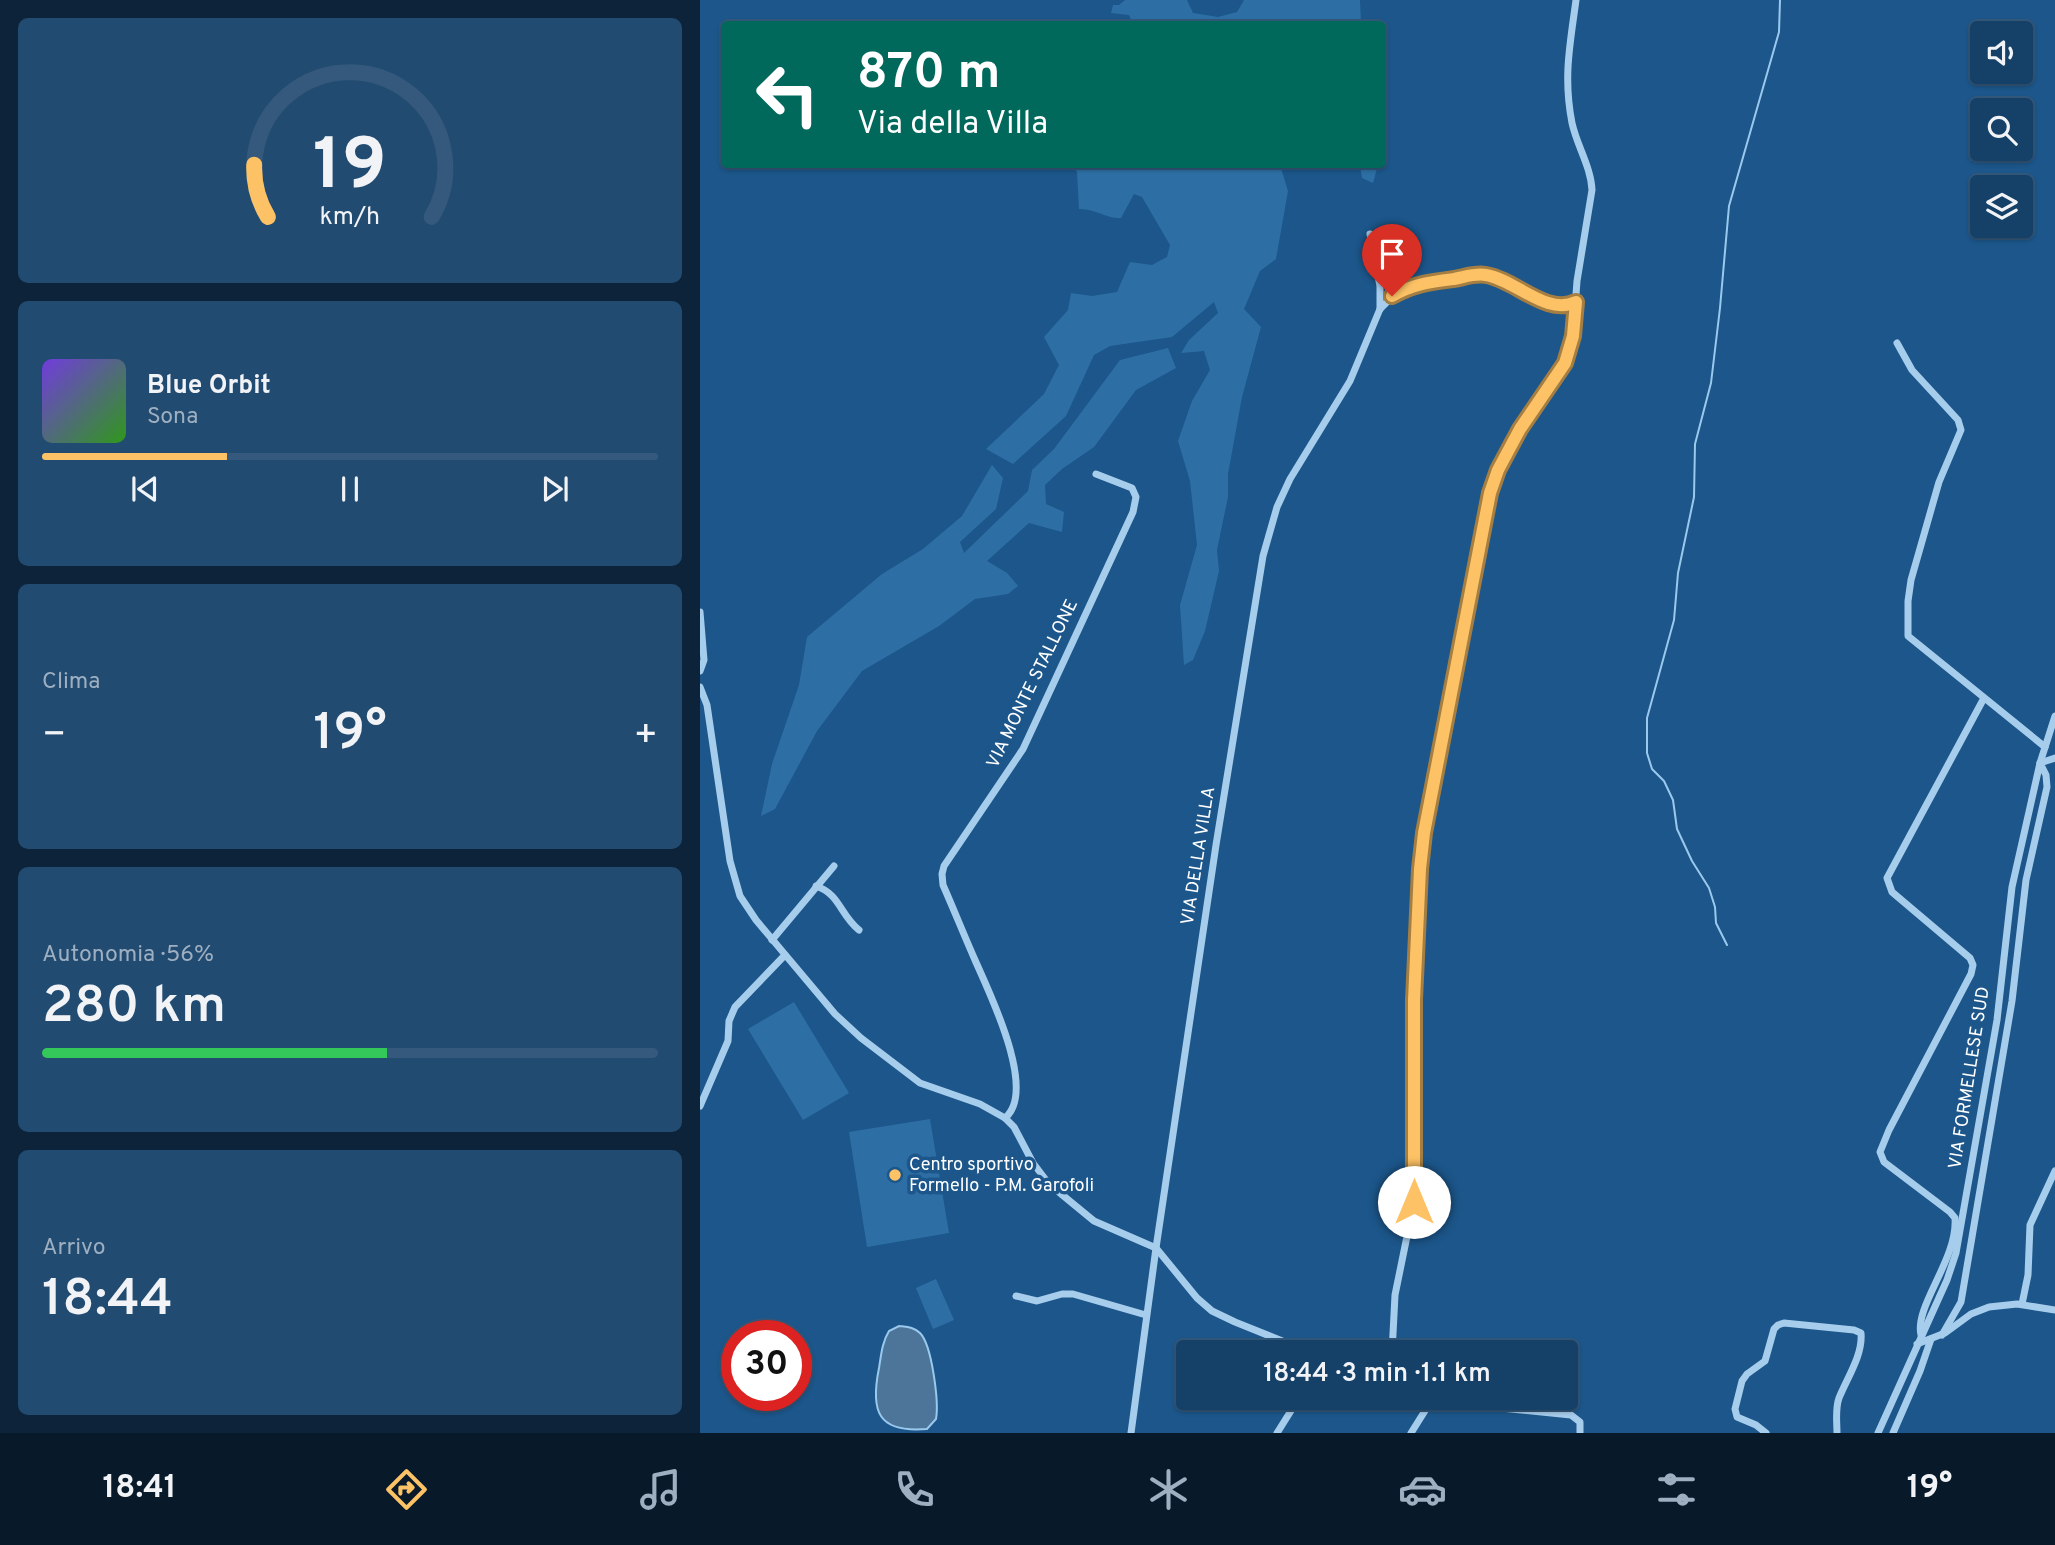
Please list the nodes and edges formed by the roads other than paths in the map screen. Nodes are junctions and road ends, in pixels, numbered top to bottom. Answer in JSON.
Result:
{"nodes":[{"id":1,"x":1576,"y":0,"type":"edge"},
{"id":2,"x":1370,"y":233,"type":"dead end"},
{"id":3,"x":1576,"y":302,"type":"junction"},
{"id":4,"x":1380,"y":309,"type":"junction"},
{"id":5,"x":1897,"y":343,"type":"dead end"},
{"id":6,"x":1096,"y":474,"type":"dead end"},
{"id":7,"x":700,"y":612,"type":"edge"},
{"id":8,"x":700,"y":671,"type":"edge"},
{"id":9,"x":700,"y":687,"type":"edge"},
{"id":10,"x":1984,"y":698,"type":"junction"},
{"id":11,"x":2055,"y":716,"type":"edge"},
{"id":12,"x":2045,"y":747,"type":"junction"},
{"id":13,"x":2055,"y":758,"type":"edge"},
{"id":14,"x":2040,"y":763,"type":"junction"},
{"id":15,"x":834,"y":866,"type":"dead end"},
{"id":16,"x":816,"y":886,"type":"junction"},
{"id":17,"x":859,"y":930,"type":"dead end"},
{"id":18,"x":772,"y":940,"type":"junction"},
{"id":19,"x":785,"y":955,"type":"junction"},
{"id":20,"x":700,"y":1106,"type":"edge"},
{"id":21,"x":1005,"y":1118,"type":"junction"},
{"id":22,"x":2055,"y":1171,"type":"edge"},
{"id":23,"x":1156,"y":1248,"type":"junction"},
{"id":24,"x":1016,"y":1296,"type":"dead end"},
{"id":25,"x":2022,"y":1304,"type":"junction"},
{"id":26,"x":2055,"y":1310,"type":"edge"},
{"id":27,"x":1146,"y":1315,"type":"junction"},
{"id":28,"x":1921,"y":1335,"type":"junction"},
{"id":29,"x":1941,"y":1335,"type":"junction"},
{"id":30,"x":1931,"y":1339,"type":"junction"},
{"id":31,"x":1280,"y":1340,"type":"edge"},
{"id":32,"x":1393,"y":1340,"type":"edge"},
{"id":33,"x":1917,"y":1344,"type":"junction"},
{"id":34,"x":1292,"y":1410,"type":"edge"},
{"id":35,"x":1425,"y":1410,"type":"edge"},
{"id":36,"x":1524,"y":1410,"type":"edge"},
{"id":37,"x":1132,"y":1433,"type":"edge"},
{"id":38,"x":1278,"y":1433,"type":"edge"},
{"id":39,"x":1411,"y":1433,"type":"edge"},
{"id":40,"x":1580,"y":1433,"type":"edge"},
{"id":41,"x":1766,"y":1433,"type":"edge"},
{"id":42,"x":1837,"y":1433,"type":"edge"},
{"id":43,"x":1878,"y":1433,"type":"edge"},
{"id":44,"x":1893,"y":1433,"type":"edge"}],
"edges":[{"from":1,"to":3,"type":"street"},
{"from":2,"to":4,"type":"street","name":"VIA DELLA VILLA"},
{"from":3,"to":4,"type":"street","name":"VIA DELLA VILLA"},
{"from":3,"to":32,"type":"street"},
{"from":4,"to":23,"type":"street","name":"VIA DELLA VILLA"},
{"from":5,"to":10,"type":"street"},
{"from":6,"to":21,"type":"street","name":"VIA MONTE STALLONE"},
{"from":7,"to":8,"type":"street"},
{"from":9,"to":18,"type":"street"},
{"from":10,"to":12,"type":"street"},
{"from":10,"to":28,"type":"street"},
{"from":11,"to":12,"type":"street","name":"VIA FORMELLESE SUD"},
{"from":12,"to":14,"type":"street","name":"VIA FORMELLESE SUD"},
{"from":13,"to":14,"type":"street"},
{"from":14,"to":28,"type":"street","name":"VIA FORMELLESE SUD"},
{"from":14,"to":29,"type":"street"},
{"from":15,"to":16,"type":"street"},
{"from":16,"to":17,"type":"street"},
{"from":16,"to":18,"type":"street"},
{"from":18,"to":19,"type":"street"},
{"from":19,"to":20,"type":"street"},
{"from":19,"to":21,"type":"street"},
{"from":21,"to":23,"type":"street"},
{"from":22,"to":25,"type":"street"},
{"from":23,"to":27,"type":"street","name":"VIA DELLA VILLA"},
{"from":23,"to":31,"type":"street"},
{"from":24,"to":27,"type":"street"},
{"from":25,"to":26,"type":"street"},
{"from":25,"to":29,"type":"street"},
{"from":27,"to":37,"type":"street","name":"VIA DELLA VILLA"},
{"from":28,"to":33,"type":"street","name":"VIA FORMELLESE SUD"},
{"from":29,"to":30,"type":"street"},
{"from":30,"to":33,"type":"street"},
{"from":30,"to":44,"type":"street"},
{"from":33,"to":43,"type":"street","name":"VIA FORMELLESE SUD"},
{"from":34,"to":38,"type":"street"},
{"from":35,"to":39,"type":"street"},
{"from":36,"to":40,"type":"street"},
{"from":41,"to":42,"type":"street"}]}
